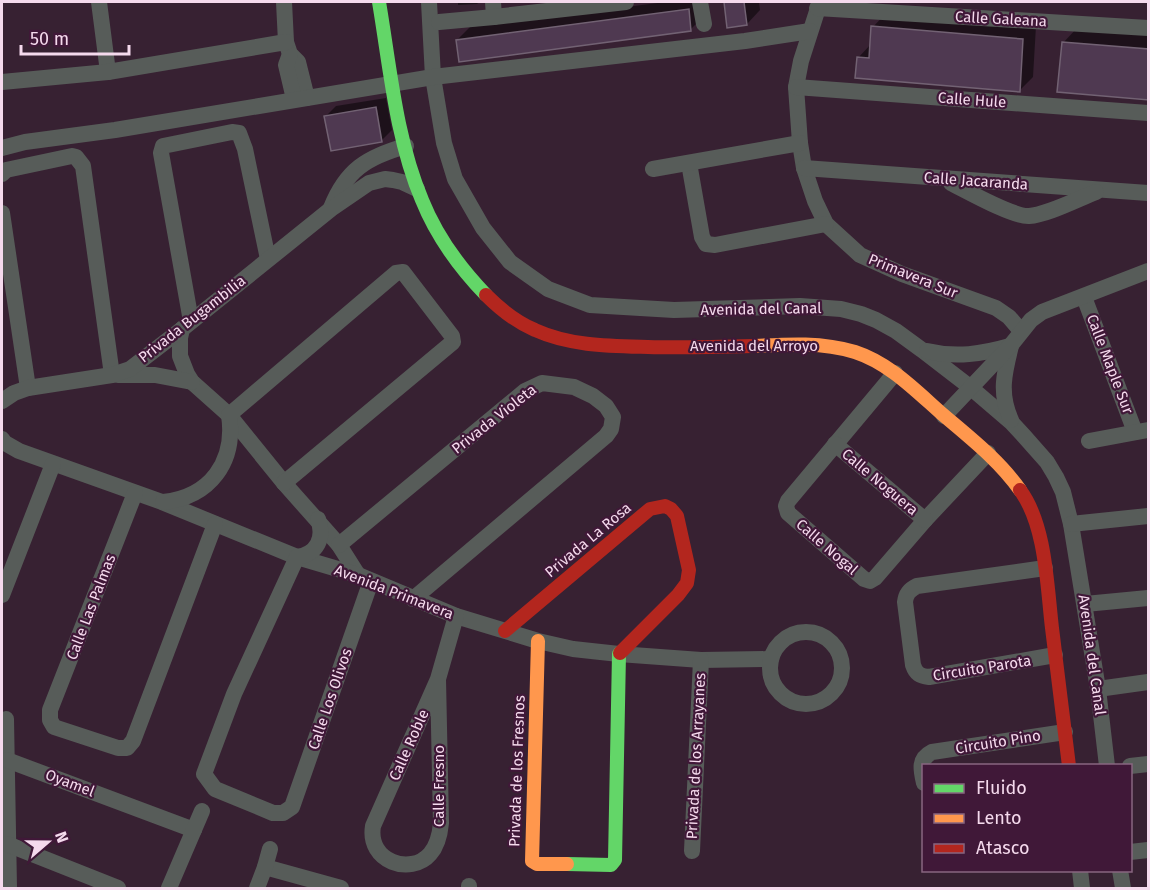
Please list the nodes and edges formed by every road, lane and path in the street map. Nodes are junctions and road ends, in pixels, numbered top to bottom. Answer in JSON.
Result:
{"nodes":[{"id":1,"x":99,"y":2,"type":"edge"},
{"id":2,"x":284,"y":2,"type":"edge"},
{"id":3,"x":379,"y":2,"type":"edge"},
{"id":4,"x":429,"y":2,"type":"edge"},
{"id":5,"x":626,"y":2,"type":"edge"},
{"id":6,"x":700,"y":2,"type":"edge"},
{"id":7,"x":608,"y":3,"type":"edge"},
{"id":8,"x":582,"y":4,"type":"edge"},
{"id":9,"x":818,"y":5,"type":"edge"},
{"id":10,"x":494,"y":9,"type":"edge"},
{"id":11,"x":439,"y":22,"type":"dead end"},
{"id":12,"x":704,"y":24,"type":"dead end"},
{"id":13,"x":1149,"y":28,"type":"edge"},
{"id":14,"x":810,"y":31,"type":"junction"},
{"id":15,"x":288,"y":48,"type":"junction"},
{"id":16,"x":108,"y":72,"type":"junction"},
{"id":17,"x":433,"y":77,"type":"junction"},
{"id":18,"x":2,"y":82,"type":"edge"},
{"id":19,"x":394,"y":84,"type":"junction"},
{"id":20,"x":796,"y":87,"type":"junction"},
{"id":21,"x":300,"y":98,"type":"junction"},
{"id":22,"x":1149,"y":113,"type":"edge"},
{"id":23,"x":800,"y":142,"type":"junction"},
{"id":24,"x":406,"y":146,"type":"junction"},
{"id":25,"x":2,"y":148,"type":"edge"},
{"id":26,"x":689,"y":163,"type":"junction"},
{"id":27,"x":804,"y":168,"type":"junction"},
{"id":28,"x":653,"y":169,"type":"dead end"},
{"id":29,"x":2,"y":174,"type":"edge"},
{"id":30,"x":942,"y":178,"type":"junction"},
{"id":31,"x":417,"y":189,"type":"junction"},
{"id":32,"x":1100,"y":190,"type":"junction"},
{"id":33,"x":1149,"y":193,"type":"edge"},
{"id":34,"x":331,"y":209,"type":"junction"},
{"id":35,"x":2,"y":213,"type":"edge"},
{"id":36,"x":826,"y":224,"type":"junction"},
{"id":37,"x":268,"y":259,"type":"junction"},
{"id":38,"x":1149,"y":271,"type":"edge"},
{"id":39,"x":1084,"y":297,"type":"junction"},
{"id":40,"x":187,"y":325,"type":"junction"},
{"id":41,"x":1021,"y":331,"type":"junction"},
{"id":42,"x":1011,"y":345,"type":"junction"},
{"id":43,"x":922,"y":350,"type":"junction"},
{"id":44,"x":895,"y":373,"type":"junction"},
{"id":45,"x":111,"y":375,"type":"junction"},
{"id":46,"x":192,"y":382,"type":"junction"},
{"id":47,"x":970,"y":387,"type":"junction"},
{"id":48,"x":28,"y":388,"type":"junction"},
{"id":49,"x":2,"y":401,"type":"edge"},
{"id":50,"x":229,"y":415,"type":"junction"},
{"id":51,"x":944,"y":416,"type":"junction"},
{"id":52,"x":1012,"y":423,"type":"junction"},
{"id":53,"x":1142,"y":431,"type":"edge"},
{"id":54,"x":2,"y":440,"type":"edge"},
{"id":55,"x":1089,"y":441,"type":"dead end"},
{"id":56,"x":834,"y":444,"type":"junction"},
{"id":57,"x":988,"y":453,"type":"junction"},
{"id":58,"x":53,"y":464,"type":"junction"},
{"id":59,"x":284,"y":483,"type":"junction"},
{"id":60,"x":135,"y":493,"type":"junction"},
{"id":61,"x":162,"y":502,"type":"junction"},
{"id":62,"x":1149,"y":516,"type":"edge"},
{"id":63,"x":318,"y":519,"type":"junction"},
{"id":64,"x":925,"y":520,"type":"junction"},
{"id":65,"x":215,"y":524,"type":"junction"},
{"id":66,"x":1071,"y":524,"type":"junction"},
{"id":67,"x":339,"y":545,"type":"junction"},
{"id":68,"x":297,"y":557,"type":"junction"},
{"id":69,"x":1045,"y":568,"type":"junction"},
{"id":70,"x":365,"y":578,"type":"junction"},
{"id":71,"x":2,"y":595,"type":"edge"},
{"id":72,"x":1149,"y":598,"type":"edge"},
{"id":73,"x":414,"y":599,"type":"junction"},
{"id":74,"x":1085,"y":604,"type":"junction"},
{"id":75,"x":456,"y":616,"type":"junction"},
{"id":76,"x":505,"y":631,"type":"junction"},
{"id":77,"x":538,"y":641,"type":"junction"},
{"id":78,"x":619,"y":654,"type":"junction"},
{"id":79,"x":1055,"y":655,"type":"junction"},
{"id":80,"x":771,"y":659,"type":"junction"},
{"id":81,"x":701,"y":660,"type":"junction"},
{"id":82,"x":438,"y":679,"type":"junction"},
{"id":83,"x":1149,"y":682,"type":"edge"},
{"id":84,"x":1098,"y":689,"type":"junction"},
{"id":85,"x":6,"y":719,"type":"dead end"},
{"id":86,"x":1065,"y":732,"type":"junction"},
{"id":87,"x":7,"y":760,"type":"junction"},
{"id":88,"x":1069,"y":764,"type":"edge"},
{"id":89,"x":1107,"y":764,"type":"edge"},
{"id":90,"x":1149,"y":764,"type":"edge"},
{"id":91,"x":1132,"y":766,"type":"edge"},
{"id":92,"x":922,"y":772,"type":"edge"},
{"id":93,"x":202,"y":811,"type":"dead end"},
{"id":94,"x":194,"y":830,"type":"junction"},
{"id":95,"x":7,"y":844,"type":"junction"},
{"id":96,"x":270,"y":849,"type":"dead end"},
{"id":97,"x":1149,"y":850,"type":"edge"},
{"id":98,"x":692,"y":851,"type":"dead end"},
{"id":99,"x":1132,"y":852,"type":"edge"},
{"id":100,"x":397,"y":863,"type":"joint"},
{"id":101,"x":265,"y":867,"type":"junction"},
{"id":102,"x":1080,"y":872,"type":"edge"},
{"id":103,"x":1120,"y":872,"type":"edge"},
{"id":104,"x":89,"y":884,"type":"edge"},
{"id":105,"x":9,"y":888,"type":"edge"},
{"id":106,"x":118,"y":888,"type":"edge"},
{"id":107,"x":170,"y":888,"type":"edge"},
{"id":108,"x":257,"y":888,"type":"edge"},
{"id":109,"x":341,"y":888,"type":"edge"},
{"id":110,"x":1082,"y":888,"type":"edge"},
{"id":111,"x":1123,"y":888,"type":"edge"}],
"edges":[{"from":1,"to":16,"type":"street"},
{"from":2,"to":15,"type":"street"},
{"from":3,"to":19,"type":"street","name":"Avenida del Arroyo"},
{"from":4,"to":17,"type":"street","name":"Avenida del Canal"},
{"from":5,"to":7,"type":"street"},
{"from":6,"to":12,"type":"street"},
{"from":7,"to":8,"type":"street"},
{"from":8,"to":10,"type":"street"},
{"from":9,"to":13,"type":"street","name":"Calle Galeana"},
{"from":9,"to":14,"type":"street","name":"Primavera Sur"},
{"from":10,"to":11,"type":"street"},
{"from":14,"to":17,"type":"street"},
{"from":14,"to":20,"type":"street","name":"Primavera Sur"},
{"from":15,"to":16,"type":"street"},
{"from":15,"to":21,"type":"street"},
{"from":16,"to":18,"type":"street"},
{"from":17,"to":19,"type":"street"},
{"from":17,"to":43,"type":"street","name":"Avenida del Canal"},
{"from":19,"to":21,"type":"street"},
{"from":19,"to":24,"type":"street","name":"Avenida del Arroyo"},
{"from":20,"to":22,"type":"street","name":"Calle Hule"},
{"from":20,"to":23,"type":"street","name":"Primavera Sur"},
{"from":21,"to":25,"type":"street"},
{"from":23,"to":26,"type":"street"},
{"from":23,"to":27,"type":"street","name":"Primavera Sur"},
{"from":24,"to":31,"type":"street","name":"Avenida del Arroyo"},
{"from":24,"to":34,"type":"street","name":"Privada Bugambilia"},
{"from":26,"to":28,"type":"street"},
{"from":26,"to":36,"type":"street"},
{"from":27,"to":30,"type":"street","name":"Calle Jacaranda"},
{"from":27,"to":36,"type":"street","name":"Primavera Sur"},
{"from":29,"to":45,"type":"street"},
{"from":30,"to":32,"type":"street","name":"Calle Jacaranda"},
{"from":30,"to":32,"type":"street"},
{"from":31,"to":34,"type":"street","name":"Privada Bugambilia"},
{"from":31,"to":44,"type":"street","name":"Avenida del Arroyo"},
{"from":32,"to":33,"type":"street","name":"Calle Jacaranda"},
{"from":34,"to":37,"type":"street","name":"Privada Bugambilia"},
{"from":35,"to":48,"type":"street"},
{"from":36,"to":41,"type":"street","name":"Primavera Sur"},
{"from":37,"to":40,"type":"street","name":"Privada Bugambilia"},
{"from":37,"to":40,"type":"street"},
{"from":38,"to":39,"type":"street"},
{"from":39,"to":41,"type":"street"},
{"from":39,"to":53,"type":"street","name":"Calle Maple Sur"},
{"from":40,"to":45,"type":"street","name":"Privada Bugambilia"},
{"from":40,"to":46,"type":"street"},
{"from":41,"to":42,"type":"street"},
{"from":42,"to":43,"type":"street"},
{"from":42,"to":47,"type":"street"},
{"from":42,"to":52,"type":"street"},
{"from":43,"to":47,"type":"street","name":"Avenida del Canal"},
{"from":44,"to":51,"type":"street","name":"Avenida del Arroyo"},
{"from":44,"to":56,"type":"street","name":"Calle Nogal"},
{"from":45,"to":46,"type":"street"},
{"from":45,"to":48,"type":"street","name":"Privada Bugambilia"},
{"from":46,"to":50,"type":"street"},
{"from":47,"to":51,"type":"street"},
{"from":47,"to":52,"type":"street","name":"Avenida del Canal"},
{"from":48,"to":49,"type":"street","name":"Privada Bugambilia"},
{"from":50,"to":59,"type":"street"},
{"from":50,"to":59,"type":"street"},
{"from":50,"to":61,"type":"street"},
{"from":51,"to":57,"type":"street","name":"Avenida del Arroyo"},
{"from":52,"to":66,"type":"street","name":"Avenida del Canal"},
{"from":53,"to":55,"type":"street"},
{"from":54,"to":58,"type":"street","name":"Avenida Primavera"},
{"from":56,"to":64,"type":"street","name":"Calle Noguera"},
{"from":56,"to":64,"type":"street","name":"Calle Nogal"},
{"from":57,"to":64,"type":"street","name":"Calle Nogal"},
{"from":57,"to":69,"type":"street","name":"Avenida del Arroyo"},
{"from":58,"to":60,"type":"street","name":"Avenida Primavera"},
{"from":58,"to":71,"type":"street"},
{"from":59,"to":63,"type":"street"},
{"from":60,"to":61,"type":"street","name":"Avenida Primavera"},
{"from":60,"to":65,"type":"street","name":"Calle Las Palmas"},
{"from":61,"to":65,"type":"street","name":"Avenida Primavera"},
{"from":62,"to":66,"type":"street"},
{"from":63,"to":67,"type":"street"},
{"from":63,"to":68,"type":"street"},
{"from":65,"to":68,"type":"street","name":"Avenida Primavera"},
{"from":66,"to":74,"type":"street","name":"Avenida del Canal"},
{"from":67,"to":70,"type":"street"},
{"from":67,"to":73,"type":"street","name":"Privada Violeta"},
{"from":68,"to":70,"type":"street","name":"Avenida Primavera"},
{"from":68,"to":70,"type":"street","name":"Calle Los Olivos"},
{"from":69,"to":79,"type":"street","name":"Avenida del Arroyo"},
{"from":69,"to":79,"type":"street","name":"Circuito Parota"},
{"from":70,"to":73,"type":"street","name":"Avenida Primavera"},
{"from":72,"to":74,"type":"street"},
{"from":73,"to":75,"type":"street","name":"Avenida Primavera"},
{"from":74,"to":84,"type":"street","name":"Avenida del Canal"},
{"from":75,"to":76,"type":"street","name":"Avenida Primavera"},
{"from":75,"to":82,"type":"street","name":"Calle Roble"},
{"from":76,"to":77,"type":"street","name":"Avenida Primavera"},
{"from":76,"to":78,"type":"street","name":"Privada La Rosa"},
{"from":77,"to":78,"type":"street","name":"Avenida Primavera"},
{"from":77,"to":78,"type":"street","name":"Privada de los Fresnos"},
{"from":78,"to":81,"type":"street","name":"Avenida Primavera"},
{"from":79,"to":86,"type":"street","name":"Avenida del Arroyo"},
{"from":80,"to":80,"type":"street"},
{"from":80,"to":81,"type":"street","name":"Avenida Primavera"},
{"from":81,"to":98,"type":"street","name":"Privada de los Arrayanes"},
{"from":82,"to":100,"type":"street","name":"Calle Roble"},
{"from":82,"to":100,"type":"street","name":"Calle Fresno"},
{"from":83,"to":84,"type":"street"},
{"from":84,"to":89,"type":"street","name":"Avenida del Canal"},
{"from":85,"to":87,"type":"street"},
{"from":86,"to":88,"type":"street","name":"Avenida del Arroyo"},
{"from":86,"to":92,"type":"street","name":"Circuito Pino"},
{"from":87,"to":94,"type":"street","name":"Oyamel"},
{"from":87,"to":95,"type":"street"},
{"from":90,"to":91,"type":"street"},
{"from":93,"to":94,"type":"street"},
{"from":94,"to":107,"type":"street"},
{"from":95,"to":104,"type":"street"},
{"from":95,"to":105,"type":"street"},
{"from":96,"to":101,"type":"street"},
{"from":97,"to":99,"type":"street"},
{"from":101,"to":108,"type":"street"},
{"from":101,"to":109,"type":"street"},
{"from":102,"to":110,"type":"street"},
{"from":103,"to":111,"type":"street"},
{"from":104,"to":106,"type":"street"}]}
